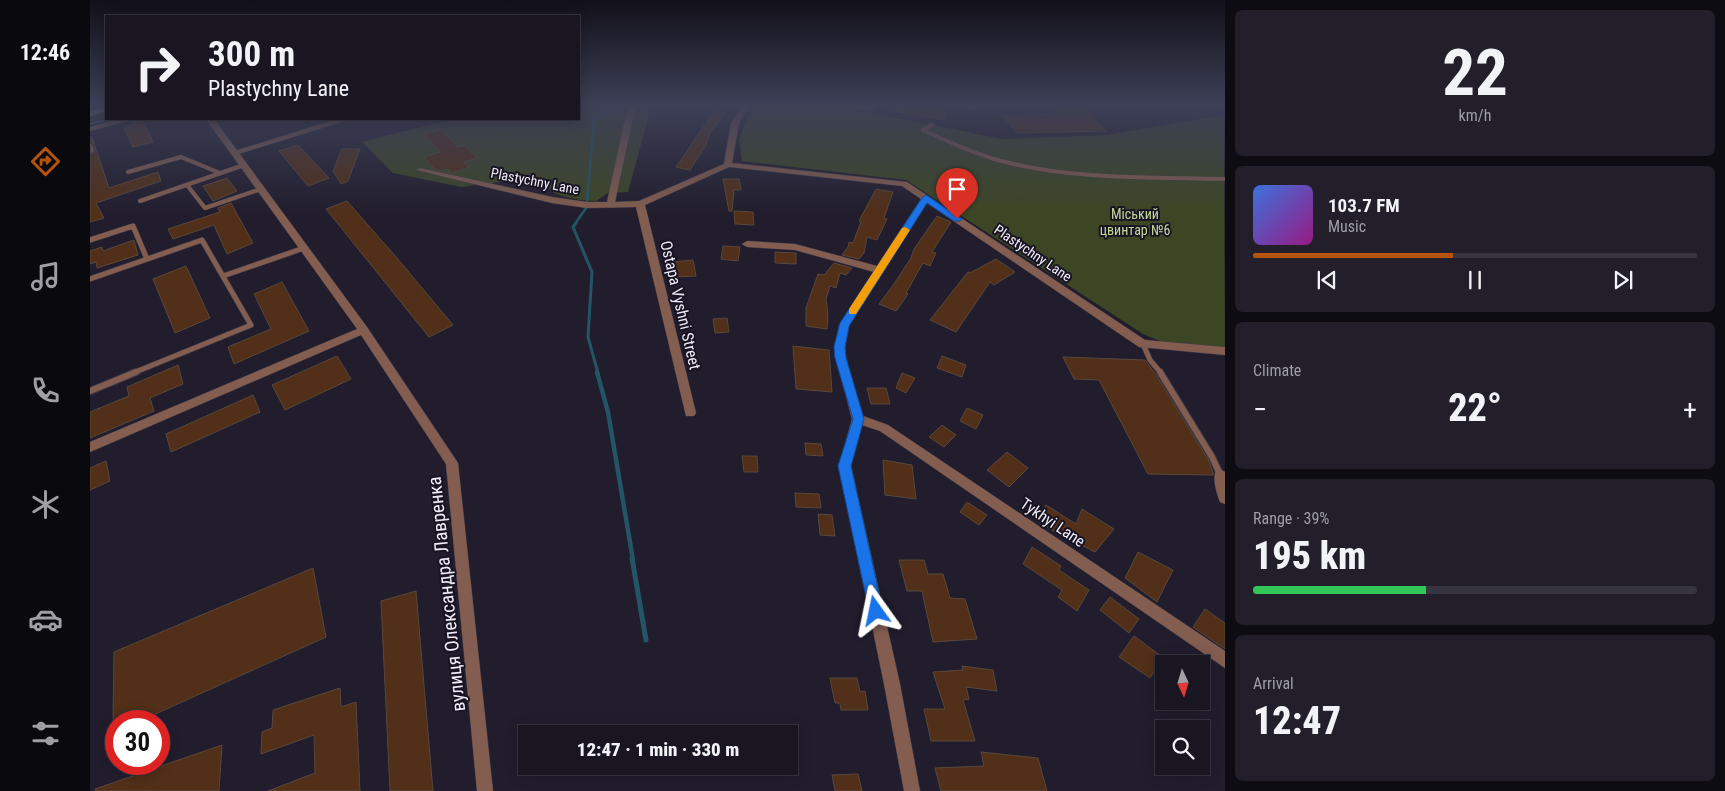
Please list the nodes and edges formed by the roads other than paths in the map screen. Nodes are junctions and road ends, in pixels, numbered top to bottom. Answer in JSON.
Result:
{"nodes":[{"id":1,"x":226,"y":141,"type":"edge"},
{"id":2,"x":274,"y":141,"type":"edge"},
{"id":3,"x":624,"y":141,"type":"edge"},
{"id":4,"x":732,"y":141,"type":"edge"},
{"id":5,"x":943,"y":141,"type":"edge"},
{"id":6,"x":90,"y":146,"type":"edge"},
{"id":7,"x":90,"y":151,"type":"edge"},
{"id":8,"x":235,"y":153,"type":"junction"},
{"id":9,"x":244,"y":165,"type":"junction"},
{"id":10,"x":728,"y":165,"type":"junction"},
{"id":11,"x":420,"y":170,"type":"dead end"},
{"id":12,"x":128,"y":172,"type":"dead end"},
{"id":13,"x":220,"y":174,"type":"junction"},
{"id":14,"x":1225,"y":179,"type":"edge"},
{"id":15,"x":187,"y":185,"type":"junction"},
{"id":16,"x":261,"y":189,"type":"junction"},
{"id":17,"x":926,"y":198,"type":"junction"},
{"id":18,"x":140,"y":201,"type":"dead end"},
{"id":19,"x":611,"y":203,"type":"junction"},
{"id":20,"x":640,"y":204,"type":"junction"},
{"id":21,"x":90,"y":240,"type":"edge"},
{"id":22,"x":747,"y":244,"type":"dead end"},
{"id":23,"x":304,"y":248,"type":"junction"},
{"id":24,"x":146,"y":259,"type":"junction"},
{"id":25,"x":879,"y":270,"type":"junction"},
{"id":26,"x":223,"y":276,"type":"junction"},
{"id":27,"x":90,"y":279,"type":"edge"},
{"id":28,"x":363,"y":330,"type":"junction"},
{"id":29,"x":1143,"y":344,"type":"junction"},
{"id":30,"x":1225,"y":351,"type":"edge"},
{"id":31,"x":90,"y":391,"type":"edge"},
{"id":32,"x":690,"y":413,"type":"dead end"},
{"id":33,"x":858,"y":419,"type":"junction"},
{"id":34,"x":90,"y":447,"type":"edge"},
{"id":35,"x":1222,"y":476,"type":"edge"},
{"id":36,"x":1225,"y":498,"type":"edge"},
{"id":37,"x":1225,"y":660,"type":"edge"},
{"id":38,"x":485,"y":791,"type":"edge"},
{"id":39,"x":912,"y":791,"type":"edge"}],
"edges":[{"from":1,"to":8,"type":"street","name":"вулиця Олександра Лавренка"},
{"from":2,"to":8,"type":"lane"},
{"from":3,"to":19,"type":"street"},
{"from":4,"to":10,"type":"street"},
{"from":5,"to":14,"type":"lane"},
{"from":6,"to":7,"type":"lane"},
{"from":8,"to":9,"type":"street","name":"вулиця Олександра Лавренка"},
{"from":9,"to":13,"type":"lane"},
{"from":9,"to":16,"type":"street","name":"вулиця Олександра Лавренка"},
{"from":10,"to":17,"type":"street","name":"Plastychny Lane"},
{"from":10,"to":20,"type":"street","name":"Plastychny Lane"},
{"from":11,"to":19,"type":"street","name":"Plastychny Lane"},
{"from":12,"to":13,"type":"lane"},
{"from":13,"to":15,"type":"lane"},
{"from":15,"to":16,"type":"lane"},
{"from":15,"to":18,"type":"lane"},
{"from":16,"to":23,"type":"street","name":"вулиця Олександра Лавренка"},
{"from":17,"to":25,"type":"street"},
{"from":17,"to":29,"type":"street","name":"Plastychny Lane"},
{"from":19,"to":20,"type":"street","name":"Plastychny Lane"},
{"from":20,"to":32,"type":"street","name":"Ostapa Vyshni Street"},
{"from":21,"to":24,"type":"lane"},
{"from":22,"to":25,"type":"street"},
{"from":23,"to":26,"type":"lane"},
{"from":23,"to":28,"type":"street","name":"вулиця Олександра Лавренка"},
{"from":24,"to":26,"type":"lane"},
{"from":24,"to":27,"type":"lane"},
{"from":25,"to":33,"type":"street"},
{"from":26,"to":31,"type":"lane"},
{"from":28,"to":34,"type":"street"},
{"from":28,"to":38,"type":"street","name":"вулиця Олександра Лавренка"},
{"from":29,"to":30,"type":"street"},
{"from":29,"to":35,"type":"lane"},
{"from":33,"to":37,"type":"street","name":"Tykhyi Lane"},
{"from":33,"to":39,"type":"street"},
{"from":35,"to":36,"type":"street"}]}
